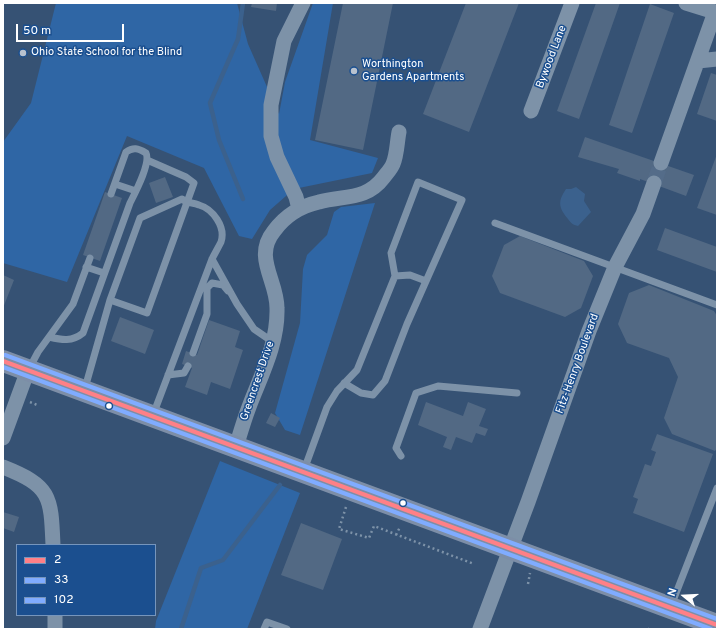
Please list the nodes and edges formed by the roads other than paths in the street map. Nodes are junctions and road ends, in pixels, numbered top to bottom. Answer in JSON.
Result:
{"nodes":[{"id":1,"x":303,"y":3,"type":"edge"},
{"id":2,"x":572,"y":3,"type":"edge"},
{"id":3,"x":686,"y":3,"type":"edge"},
{"id":4,"x":716,"y":12,"type":"edge"},
{"id":5,"x":717,"y":59,"type":"edge"},
{"id":6,"x":698,"y":61,"type":"junction"},
{"id":7,"x":531,"y":110,"type":"dead end"},
{"id":8,"x":399,"y":132,"type":"dead end"},
{"id":9,"x":147,"y":160,"type":"junction"},
{"id":10,"x":661,"y":163,"type":"tunnel mouth"},
{"id":11,"x":654,"y":183,"type":"tunnel mouth"},
{"id":12,"x":115,"y":184,"type":"junction"},
{"id":13,"x":136,"y":191,"type":"junction"},
{"id":14,"x":111,"y":194,"type":"dead end"},
{"id":15,"x":187,"y":203,"type":"junction"},
{"id":16,"x":299,"y":209,"type":"junction"},
{"id":17,"x":495,"y":223,"type":"dead end"},
{"id":18,"x":90,"y":258,"type":"dead end"},
{"id":19,"x":212,"y":259,"type":"junction"},
{"id":20,"x":86,"y":267,"type":"junction"},
{"id":21,"x":615,"y":267,"type":"junction"},
{"id":22,"x":104,"y":273,"type":"junction"},
{"id":23,"x":395,"y":276,"type":"junction"},
{"id":24,"x":426,"y":281,"type":"junction"},
{"id":25,"x":110,"y":300,"type":"junction"},
{"id":26,"x":236,"y":300,"type":"junction"},
{"id":27,"x":717,"y":305,"type":"edge"},
{"id":28,"x":49,"y":337,"type":"junction"},
{"id":29,"x":273,"y":342,"type":"junction"},
{"id":30,"x":193,"y":353,"type":"dead end"},
{"id":31,"x":3,"y":361,"type":"edge"},
{"id":32,"x":188,"y":366,"type":"dead end"},
{"id":33,"x":28,"y":370,"type":"junction"},
{"id":34,"x":168,"y":375,"type":"junction"},
{"id":35,"x":344,"y":383,"type":"junction"},
{"id":36,"x":84,"y":390,"type":"junction"},
{"id":37,"x":517,"y":393,"type":"dead end"},
{"id":38,"x":152,"y":416,"type":"junction"},
{"id":39,"x":3,"y":438,"type":"edge"},
{"id":40,"x":236,"y":447,"type":"junction"},
{"id":41,"x":401,"y":456,"type":"dead end"},
{"id":42,"x":3,"y":467,"type":"edge"},
{"id":43,"x":304,"y":472,"type":"junction"},
{"id":44,"x":717,"y":488,"type":"edge"},
{"id":45,"x":53,"y":544,"type":"edge"},
{"id":46,"x":510,"y":549,"type":"junction"},
{"id":47,"x":670,"y":608,"type":"junction"},
{"id":48,"x":55,"y":616,"type":"edge"},
{"id":49,"x":717,"y":625,"type":"edge"},
{"id":50,"x":55,"y":629,"type":"edge"},
{"id":51,"x":264,"y":629,"type":"edge"},
{"id":52,"x":287,"y":629,"type":"edge"},
{"id":53,"x":480,"y":629,"type":"edge"}],
"edges":[{"from":1,"to":16,"type":"street"},
{"from":2,"to":7,"type":"street","name":"Bywood Lane"},
{"from":3,"to":4,"type":"street"},
{"from":4,"to":6,"type":"street"},
{"from":5,"to":6,"type":"street"},
{"from":6,"to":10,"type":"street"},
{"from":8,"to":16,"type":"street","name":"Greencrest Drive"},
{"from":9,"to":12,"type":"lane"},
{"from":9,"to":13,"type":"lane"},
{"from":9,"to":15,"type":"lane"},
{"from":11,"to":21,"type":"street","name":"Fitz-Henry Boulevard"},
{"from":12,"to":13,"type":"lane"},
{"from":12,"to":14,"type":"lane"},
{"from":13,"to":22,"type":"lane"},
{"from":15,"to":19,"type":"lane"},
{"from":15,"to":25,"type":"lane"},
{"from":15,"to":25,"type":"lane"},
{"from":16,"to":29,"type":"street","name":"Greencrest Drive"},
{"from":17,"to":21,"type":"lane"},
{"from":18,"to":20,"type":"lane"},
{"from":19,"to":26,"type":"lane"},
{"from":19,"to":34,"type":"lane"},
{"from":20,"to":22,"type":"lane"},
{"from":20,"to":28,"type":"lane"},
{"from":21,"to":27,"type":"lane"},
{"from":21,"to":46,"type":"street","name":"Fitz-Henry Boulevard"},
{"from":22,"to":28,"type":"lane"},
{"from":23,"to":24,"type":"lane"},
{"from":23,"to":24,"type":"lane"},
{"from":23,"to":35,"type":"lane"},
{"from":24,"to":35,"type":"lane"},
{"from":25,"to":36,"type":"lane"},
{"from":26,"to":29,"type":"lane"},
{"from":26,"to":30,"type":"lane"},
{"from":28,"to":33,"type":"lane"},
{"from":29,"to":40,"type":"street","name":"Greencrest Drive"},
{"from":31,"to":33,"type":"main road"},
{"from":32,"to":34,"type":"lane"},
{"from":33,"to":36,"type":"main road"},
{"from":33,"to":39,"type":"street"},
{"from":34,"to":38,"type":"lane"},
{"from":35,"to":43,"type":"lane"},
{"from":36,"to":38,"type":"main road"},
{"from":37,"to":41,"type":"lane"},
{"from":38,"to":40,"type":"main road"},
{"from":40,"to":43,"type":"main road"},
{"from":42,"to":45,"type":"street"},
{"from":43,"to":46,"type":"main road"},
{"from":44,"to":47,"type":"lane"},
{"from":46,"to":47,"type":"main road"},
{"from":46,"to":53,"type":"street","name":"Fitz-Henry Boulevard"},
{"from":47,"to":49,"type":"main road"},
{"from":48,"to":50,"type":"street"},
{"from":51,"to":52,"type":"lane"}]}
